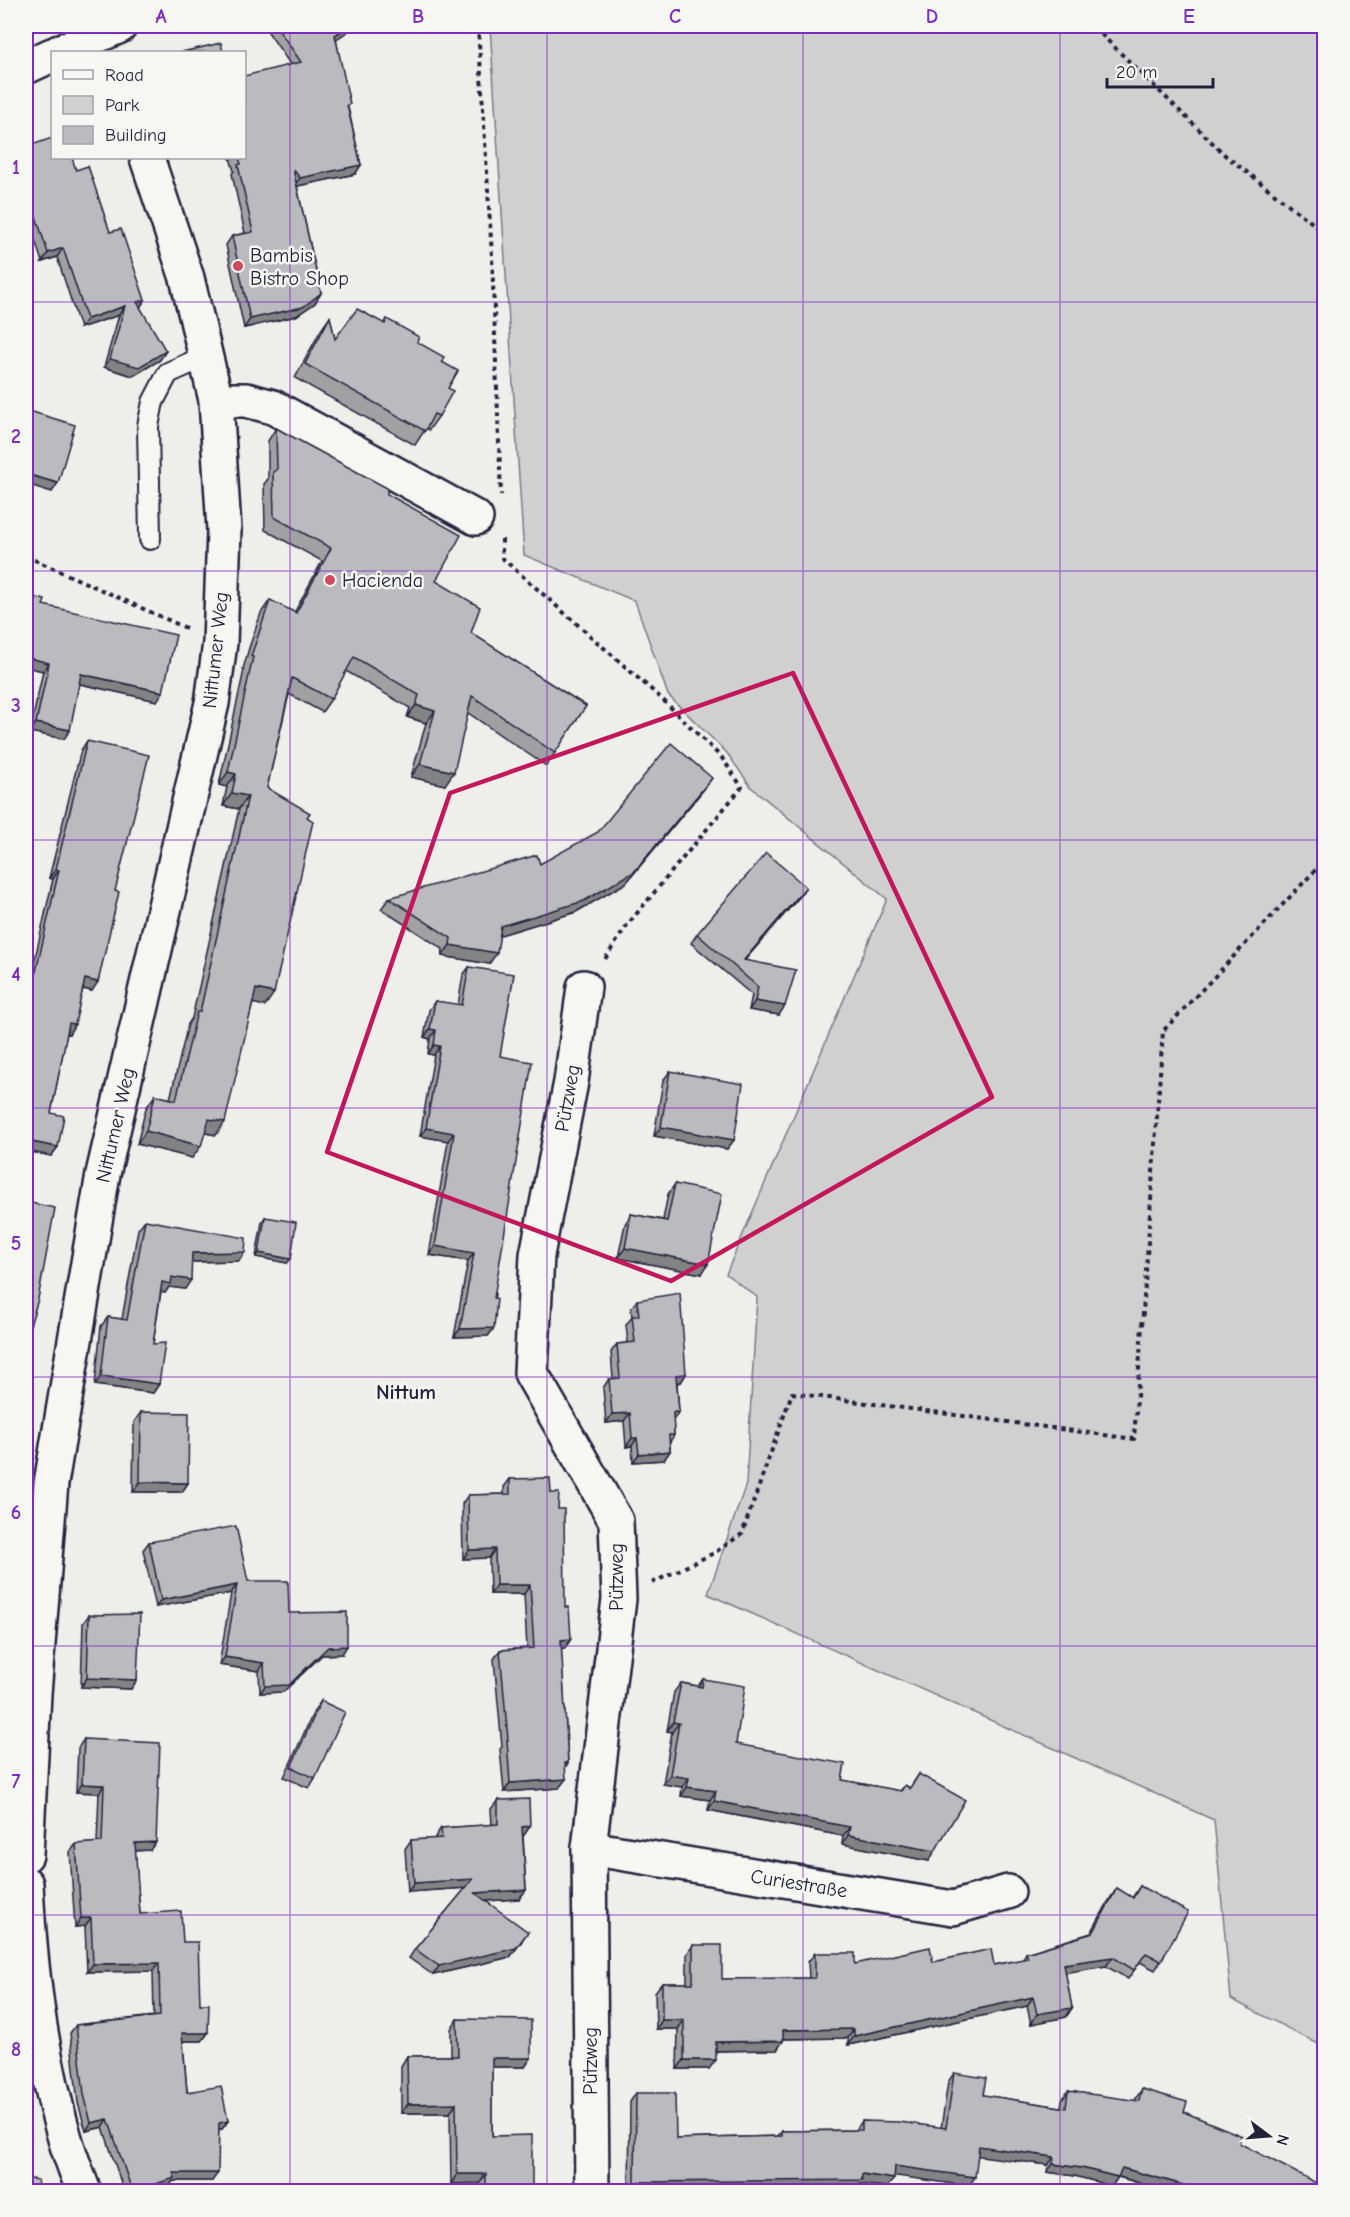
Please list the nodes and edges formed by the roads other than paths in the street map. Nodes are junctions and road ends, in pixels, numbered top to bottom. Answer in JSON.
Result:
{"nodes":[{"id":1,"x":112,"y":37,"type":"edge"},
{"id":2,"x":63,"y":51,"type":"edge"},
{"id":3,"x":51,"y":55,"type":"edge"},
{"id":4,"x":26,"y":67,"type":"edge"},
{"id":5,"x":147,"y":159,"type":"edge"},
{"id":6,"x":206,"y":356,"type":"junction"},
{"id":7,"x":216,"y":400,"type":"junction"},
{"id":8,"x":476,"y":518,"type":"road end"},
{"id":9,"x":150,"y":539,"type":"dead end"},
{"id":10,"x":584,"y":987,"type":"road end"},
{"id":11,"x":589,"y":1848,"type":"junction"},
{"id":12,"x":26,"y":1855,"type":"edge"},
{"id":13,"x":26,"y":1884,"type":"edge"},
{"id":14,"x":1008,"y":1892,"type":"dead end"},
{"id":15,"x":84,"y":2192,"type":"edge"},
{"id":16,"x":592,"y":2192,"type":"edge"}],
"edges":[{"from":1,"to":2,"type":"street"},
{"from":3,"to":4,"type":"street"},
{"from":5,"to":6,"type":"street","name":"Nittumer Weg"},
{"from":6,"to":7,"type":"street","name":"Nittumer Weg"},
{"from":6,"to":9,"type":"lane"},
{"from":7,"to":8,"type":"street"},
{"from":7,"to":12,"type":"street","name":"Nittumer Weg"},
{"from":10,"to":11,"type":"street","name":"Pützweg"},
{"from":11,"to":14,"type":"street","name":"Curiestraße"},
{"from":11,"to":16,"type":"street","name":"Pützweg"},
{"from":13,"to":15,"type":"street"}]}
